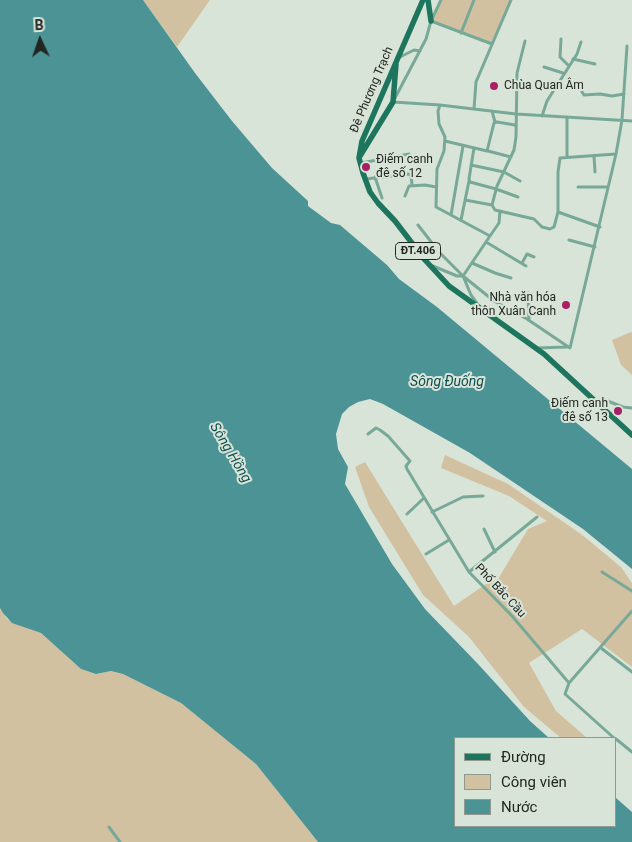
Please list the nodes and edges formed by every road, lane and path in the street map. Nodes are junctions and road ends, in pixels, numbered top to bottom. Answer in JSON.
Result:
{"nodes":[{"id":1,"x":423,"y":0,"type":"edge"},
{"id":2,"x":428,"y":0,"type":"edge"},
{"id":3,"x":441,"y":0,"type":"edge"},
{"id":4,"x":474,"y":0,"type":"edge"},
{"id":5,"x":511,"y":0,"type":"edge"},
{"id":6,"x":430,"y":21,"type":"junction"},
{"id":7,"x":461,"y":32,"type":"junction"},
{"id":8,"x":561,"y":39,"type":"dead end"},
{"id":9,"x":525,"y":41,"type":"dead end"},
{"id":10,"x":580,"y":42,"type":"dead end"},
{"id":11,"x":492,"y":44,"type":"junction"},
{"id":12,"x":626,"y":46,"type":"dead end"},
{"id":13,"x":420,"y":51,"type":"junction"},
{"id":14,"x":573,"y":58,"type":"junction"},
{"id":15,"x":396,"y":59,"type":"junction"},
{"id":16,"x":595,"y":64,"type":"dead end"},
{"id":17,"x":569,"y":66,"type":"junction"},
{"id":18,"x":544,"y":67,"type":"dead end"},
{"id":19,"x":563,"y":73,"type":"junction"},
{"id":20,"x":582,"y":85,"type":"dead end"},
{"id":21,"x":624,"y":94,"type":"junction"},
{"id":22,"x":393,"y":102,"type":"junction"},
{"id":23,"x":440,"y":105,"type":"junction"},
{"id":24,"x":474,"y":109,"type":"junction"},
{"id":25,"x":492,"y":111,"type":"junction"},
{"id":26,"x":516,"y":114,"type":"junction"},
{"id":27,"x":542,"y":116,"type":"junction"},
{"id":28,"x":567,"y":117,"type":"junction"},
{"id":29,"x":622,"y":120,"type":"junction"},
{"id":30,"x":632,"y":121,"type":"edge"},
{"id":31,"x":495,"y":122,"type":"junction"},
{"id":32,"x":515,"y":125,"type":"junction"},
{"id":33,"x":445,"y":141,"type":"junction"},
{"id":34,"x":463,"y":146,"type":"junction"},
{"id":35,"x":474,"y":148,"type":"junction"},
{"id":36,"x":487,"y":151,"type":"junction"},
{"id":37,"x":409,"y":154,"type":"dead end"},
{"id":38,"x":616,"y":154,"type":"junction"},
{"id":39,"x":594,"y":156,"type":"junction"},
{"id":40,"x":511,"y":157,"type":"junction"},
{"id":41,"x":567,"y":157,"type":"junction"},
{"id":42,"x":360,"y":160,"type":"junction"},
{"id":43,"x":471,"y":165,"type":"junction"},
{"id":44,"x":504,"y":172,"type":"junction"},
{"id":45,"x":595,"y":172,"type":"dead end"},
{"id":46,"x":374,"y":176,"type":"junction"},
{"id":47,"x":365,"y":179,"type":"junction"},
{"id":48,"x":469,"y":181,"type":"junction"},
{"id":49,"x":520,"y":181,"type":"dead end"},
{"id":50,"x":412,"y":185,"type":"junction"},
{"id":51,"x":436,"y":187,"type":"junction"},
{"id":52,"x":578,"y":188,"type":"dead end"},
{"id":53,"x":608,"y":188,"type":"junction"},
{"id":54,"x":496,"y":189,"type":"junction"},
{"id":55,"x":405,"y":196,"type":"dead end"},
{"id":56,"x":518,"y":197,"type":"dead end"},
{"id":57,"x":382,"y":198,"type":"dead end"},
{"id":58,"x":465,"y":200,"type":"junction"},
{"id":59,"x":492,"y":205,"type":"junction"},
{"id":60,"x":500,"y":211,"type":"junction"},
{"id":61,"x":558,"y":212,"type":"junction"},
{"id":62,"x":451,"y":215,"type":"junction"},
{"id":63,"x":461,"y":220,"type":"junction"},
{"id":64,"x":418,"y":225,"type":"dead end"},
{"id":65,"x":600,"y":227,"type":"junction"},
{"id":66,"x":490,"y":236,"type":"junction"},
{"id":67,"x":569,"y":240,"type":"dead end"},
{"id":68,"x":486,"y":242,"type":"junction"},
{"id":69,"x":595,"y":247,"type":"junction"},
{"id":70,"x":534,"y":257,"type":"dead end"},
{"id":71,"x":425,"y":260,"type":"junction"},
{"id":72,"x":472,"y":263,"type":"junction"},
{"id":73,"x":463,"y":276,"type":"junction"},
{"id":74,"x":511,"y":278,"type":"dead end"},
{"id":75,"x":528,"y":294,"type":"dead end"},
{"id":76,"x":482,"y":310,"type":"junction"},
{"id":77,"x":529,"y":321,"type":"junction"},
{"id":78,"x":568,"y":347,"type":"junction"},
{"id":79,"x":536,"y":348,"type":"junction"},
{"id":80,"x":593,"y":400,"type":"junction"},
{"id":81,"x":632,"y":408,"type":"edge"},
{"id":82,"x":368,"y":434,"type":"dead end"},
{"id":83,"x":632,"y":435,"type":"edge"},
{"id":84,"x":483,"y":496,"type":"dead end"},
{"id":85,"x":424,"y":498,"type":"junction"},
{"id":86,"x":432,"y":512,"type":"junction"},
{"id":87,"x":407,"y":514,"type":"dead end"},
{"id":88,"x":537,"y":517,"type":"dead end"},
{"id":89,"x":484,"y":528,"type":"dead end"},
{"id":90,"x":449,"y":540,"type":"junction"},
{"id":91,"x":495,"y":552,"type":"junction"},
{"id":92,"x":426,"y":554,"type":"dead end"},
{"id":93,"x":469,"y":572,"type":"junction"},
{"id":94,"x":602,"y":572,"type":"dead end"},
{"id":95,"x":632,"y":591,"type":"edge"},
{"id":96,"x":632,"y":611,"type":"edge"},
{"id":97,"x":601,"y":648,"type":"junction"},
{"id":98,"x":632,"y":672,"type":"edge"},
{"id":99,"x":569,"y":683,"type":"junction"},
{"id":100,"x":613,"y":737,"type":"edge"},
{"id":101,"x":617,"y":741,"type":"edge"},
{"id":102,"x":632,"y":752,"type":"edge"},
{"id":103,"x":109,"y":827,"type":"dead end"},
{"id":104,"x":120,"y":842,"type":"edge"}],
"edges":[{"from":1,"to":15,"type":"main road","name":"Đê Phương Trạch"},
{"from":2,"to":6,"type":"main road"},
{"from":3,"to":6,"type":"street"},
{"from":4,"to":7,"type":"street"},
{"from":5,"to":11,"type":"street"},
{"from":6,"to":7,"type":"street"},
{"from":6,"to":13,"type":"street"},
{"from":7,"to":11,"type":"street"},
{"from":8,"to":17,"type":"street"},
{"from":9,"to":26,"type":"street"},
{"from":10,"to":14,"type":"street"},
{"from":11,"to":24,"type":"street"},
{"from":12,"to":21,"type":"street"},
{"from":13,"to":15,"type":"street"},
{"from":13,"to":22,"type":"street"},
{"from":14,"to":16,"type":"street"},
{"from":14,"to":17,"type":"street"},
{"from":15,"to":22,"type":"main road"},
{"from":15,"to":42,"type":"main road","name":"Đê Phương Trạch"},
{"from":17,"to":19,"type":"street"},
{"from":18,"to":19,"type":"street"},
{"from":19,"to":27,"type":"street"},
{"from":20,"to":21,"type":"street"},
{"from":21,"to":29,"type":"street"},
{"from":22,"to":23,"type":"street"},
{"from":22,"to":42,"type":"main road"},
{"from":23,"to":24,"type":"street"},
{"from":23,"to":33,"type":"street"},
{"from":24,"to":25,"type":"street"},
{"from":25,"to":26,"type":"street"},
{"from":25,"to":31,"type":"street"},
{"from":26,"to":27,"type":"street"},
{"from":26,"to":32,"type":"street"},
{"from":27,"to":28,"type":"street"},
{"from":28,"to":29,"type":"street"},
{"from":28,"to":41,"type":"street"},
{"from":29,"to":30,"type":"street"},
{"from":29,"to":38,"type":"street"},
{"from":31,"to":32,"type":"street"},
{"from":31,"to":36,"type":"street"},
{"from":32,"to":40,"type":"street"},
{"from":33,"to":34,"type":"street"},
{"from":33,"to":51,"type":"street"},
{"from":34,"to":35,"type":"street"},
{"from":34,"to":62,"type":"street"},
{"from":35,"to":36,"type":"street"},
{"from":35,"to":43,"type":"street"},
{"from":36,"to":40,"type":"street"},
{"from":37,"to":42,"type":"street"},
{"from":38,"to":39,"type":"street"},
{"from":38,"to":53,"type":"street"},
{"from":39,"to":41,"type":"street"},
{"from":39,"to":45,"type":"street"},
{"from":40,"to":44,"type":"street"},
{"from":41,"to":61,"type":"street"},
{"from":42,"to":47,"type":"main road","number":"ĐT.406"},
{"from":43,"to":44,"type":"street"},
{"from":43,"to":48,"type":"street"},
{"from":44,"to":49,"type":"street"},
{"from":44,"to":54,"type":"street"},
{"from":46,"to":47,"type":"street"},
{"from":46,"to":50,"type":"street"},
{"from":46,"to":57,"type":"street"},
{"from":47,"to":71,"type":"main road","number":"ĐT.406"},
{"from":48,"to":54,"type":"street"},
{"from":48,"to":58,"type":"street"},
{"from":50,"to":51,"type":"street"},
{"from":50,"to":55,"type":"street"},
{"from":51,"to":62,"type":"street"},
{"from":52,"to":53,"type":"street"},
{"from":53,"to":65,"type":"street"},
{"from":54,"to":56,"type":"street"},
{"from":54,"to":59,"type":"street"},
{"from":58,"to":59,"type":"street"},
{"from":58,"to":63,"type":"street"},
{"from":59,"to":60,"type":"street"},
{"from":60,"to":61,"type":"street"},
{"from":60,"to":66,"type":"street"},
{"from":61,"to":65,"type":"street"},
{"from":62,"to":63,"type":"street"},
{"from":63,"to":66,"type":"street"},
{"from":64,"to":73,"type":"street"},
{"from":65,"to":69,"type":"street"},
{"from":66,"to":68,"type":"street"},
{"from":67,"to":69,"type":"street"},
{"from":68,"to":70,"type":"street"},
{"from":68,"to":72,"type":"street"},
{"from":69,"to":78,"type":"street"},
{"from":71,"to":73,"type":"street"},
{"from":71,"to":76,"type":"main road","number":"ĐT.406"},
{"from":72,"to":73,"type":"street"},
{"from":72,"to":74,"type":"street"},
{"from":73,"to":76,"type":"street"},
{"from":73,"to":77,"type":"street"},
{"from":75,"to":77,"type":"street"},
{"from":76,"to":79,"type":"main road","number":"ĐT.406"},
{"from":77,"to":78,"type":"street"},
{"from":78,"to":79,"type":"street"},
{"from":79,"to":80,"type":"main road","number":"ĐT.406"},
{"from":80,"to":81,"type":"street"},
{"from":80,"to":83,"type":"main road","number":"ĐT.406"},
{"from":82,"to":85,"type":"street","name":"Phố Bắc Cầu"},
{"from":84,"to":86,"type":"street"},
{"from":85,"to":86,"type":"street","name":"Phố Bắc Cầu"},
{"from":85,"to":87,"type":"street"},
{"from":86,"to":90,"type":"street","name":"Phố Bắc Cầu"},
{"from":88,"to":91,"type":"street"},
{"from":89,"to":91,"type":"street"},
{"from":90,"to":92,"type":"street"},
{"from":90,"to":93,"type":"street","name":"Phố Bắc Cầu"},
{"from":91,"to":93,"type":"street"},
{"from":93,"to":99,"type":"street","name":"Phố Bắc Cầu"},
{"from":94,"to":95,"type":"street"},
{"from":96,"to":97,"type":"street"},
{"from":97,"to":98,"type":"street"},
{"from":97,"to":99,"type":"street"},
{"from":99,"to":100,"type":"street","name":"Phố Bắc Cầu"},
{"from":101,"to":102,"type":"street","name":"Phố Bắc Cầu"},
{"from":103,"to":104,"type":"street"}]}
